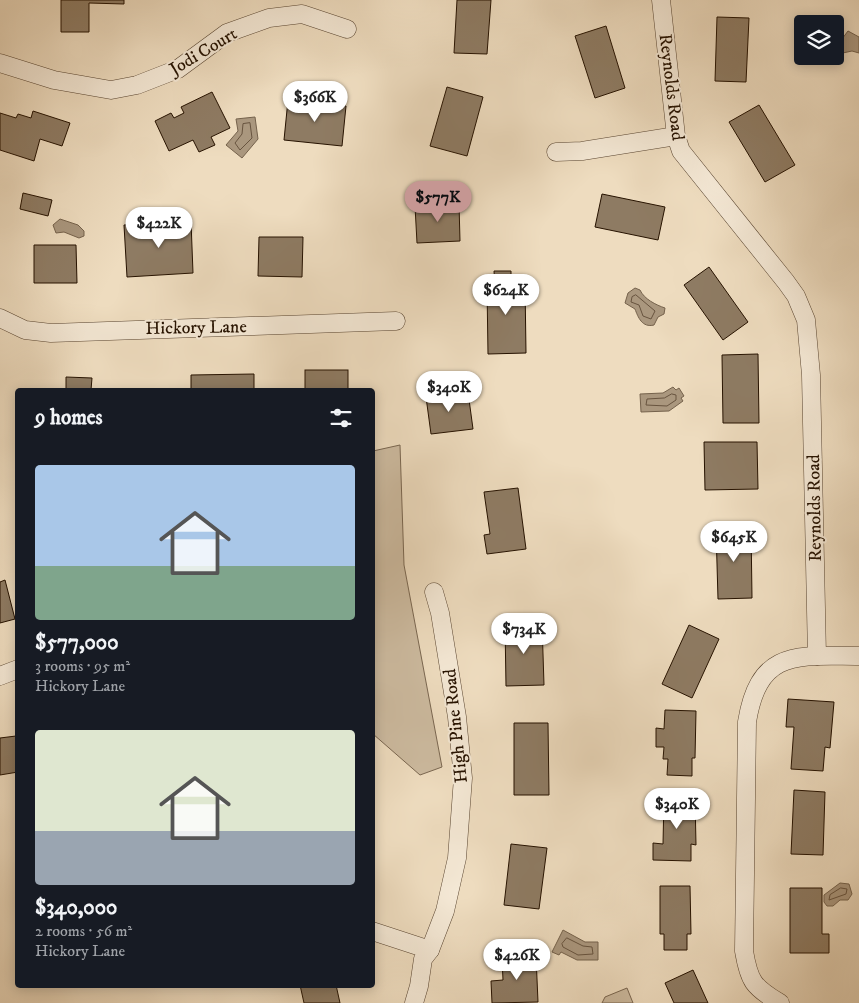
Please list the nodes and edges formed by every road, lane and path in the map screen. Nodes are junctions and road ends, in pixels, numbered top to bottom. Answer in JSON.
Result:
{"nodes":[{"id":1,"x":661,"y":0,"type":"edge"},
{"id":2,"x":347,"y":29,"type":"dead end"},
{"id":3,"x":0,"y":63,"type":"edge"},
{"id":4,"x":676,"y":136,"type":"junction"},
{"id":5,"x":556,"y":152,"type":"dead end"},
{"id":6,"x":0,"y":318,"type":"edge"},
{"id":7,"x":396,"y":321,"type":"dead end"},
{"id":8,"x":434,"y":592,"type":"dead end"},
{"id":9,"x":816,"y":656,"type":"junction"},
{"id":10,"x":859,"y":656,"type":"edge"},
{"id":11,"x":15,"y":670,"type":"edge"},
{"id":12,"x":0,"y":676,"type":"edge"},
{"id":13,"x":375,"y":932,"type":"edge"},
{"id":14,"x":430,"y":950,"type":"junction"},
{"id":15,"x":414,"y":1003,"type":"edge"},
{"id":16,"x":780,"y":1003,"type":"edge"}],
"edges":[{"from":1,"to":4,"type":"street","name":"Reynolds Road"},
{"from":2,"to":3,"type":"street","name":"Jodi Court"},
{"from":4,"to":5,"type":"street"},
{"from":4,"to":9,"type":"street","name":"Reynolds Road"},
{"from":6,"to":7,"type":"street","name":"Hickory Lane"},
{"from":8,"to":14,"type":"street","name":"High Pine Road"},
{"from":9,"to":10,"type":"street"},
{"from":9,"to":16,"type":"street"},
{"from":11,"to":12,"type":"street"},
{"from":13,"to":14,"type":"street"},
{"from":14,"to":15,"type":"street","name":"High Pine Road"}]}
